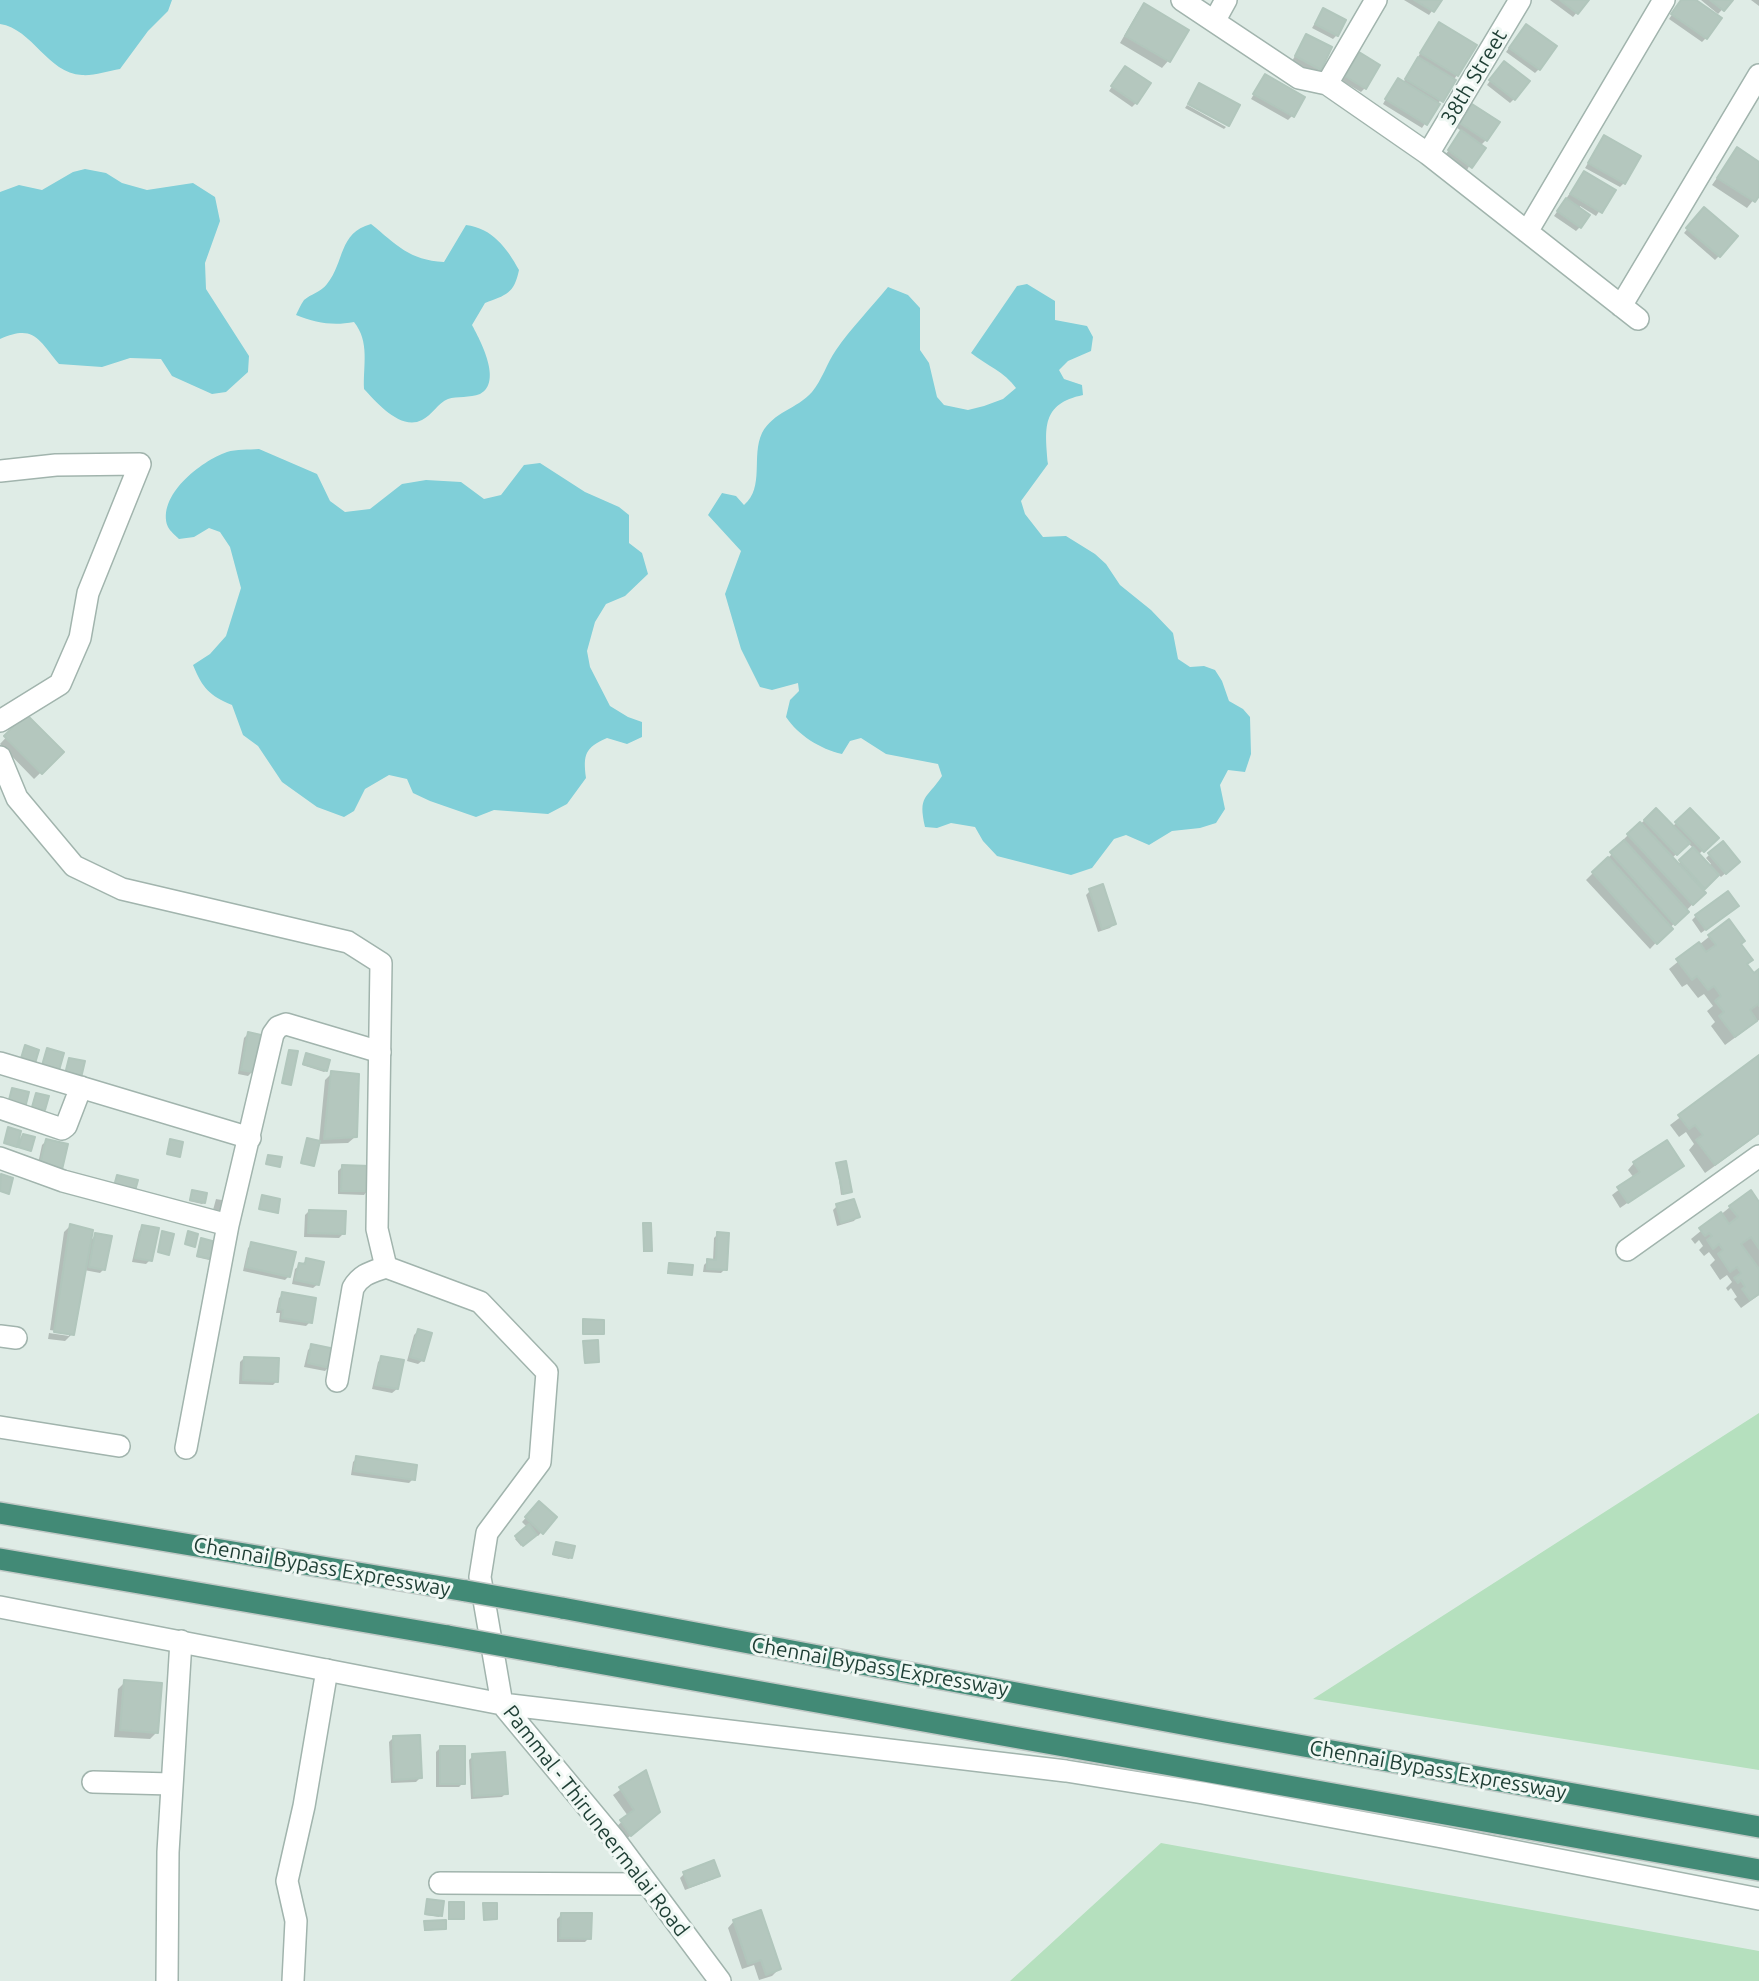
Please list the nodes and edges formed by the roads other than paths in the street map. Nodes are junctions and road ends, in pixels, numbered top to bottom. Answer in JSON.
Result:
{"nodes":[{"id":1,"x":1182,"y":0,"type":"edge"},
{"id":2,"x":1226,"y":0,"type":"edge"},
{"id":3,"x":1376,"y":0,"type":"edge"},
{"id":4,"x":1520,"y":0,"type":"edge"},
{"id":5,"x":1664,"y":0,"type":"edge"},
{"id":6,"x":1215,"y":20,"type":"junction"},
{"id":7,"x":1759,"y":75,"type":"edge"},
{"id":8,"x":1327,"y":84,"type":"junction"},
{"id":9,"x":1428,"y":154,"type":"junction"},
{"id":10,"x":1527,"y":232,"type":"junction"},
{"id":11,"x":0,"y":471,"type":"edge"},
{"id":12,"x":0,"y":721,"type":"edge"},
{"id":13,"x":0,"y":757,"type":"edge"},
{"id":14,"x":380,"y":1052,"type":"junction"},
{"id":15,"x":0,"y":1063,"type":"edge"},
{"id":16,"x":80,"y":1087,"type":"junction"},
{"id":17,"x":0,"y":1108,"type":"edge"},
{"id":18,"x":250,"y":1138,"type":"junction"},
{"id":19,"x":1759,"y":1156,"type":"edge"},
{"id":20,"x":0,"y":1158,"type":"edge"},
{"id":21,"x":228,"y":1225,"type":"junction"},
{"id":22,"x":1627,"y":1250,"type":"dead end"},
{"id":23,"x":386,"y":1267,"type":"junction"},
{"id":24,"x":337,"y":1381,"type":"dead end"},
{"id":25,"x":0,"y":1427,"type":"edge"},
{"id":26,"x":119,"y":1446,"type":"dead end"},
{"id":27,"x":186,"y":1448,"type":"dead end"},
{"id":28,"x":0,"y":1513,"type":"edge"},
{"id":29,"x":0,"y":1559,"type":"edge"},
{"id":30,"x":0,"y":1607,"type":"edge"},
{"id":31,"x":181,"y":1641,"type":"junction"},
{"id":32,"x":327,"y":1670,"type":"junction"},
{"id":33,"x":502,"y":1704,"type":"junction"},
{"id":34,"x":93,"y":1782,"type":"dead end"},
{"id":35,"x":172,"y":1784,"type":"junction"},
{"id":36,"x":1759,"y":1827,"type":"edge"},
{"id":37,"x":1759,"y":1870,"type":"edge"},
{"id":38,"x":440,"y":1883,"type":"dead end"},
{"id":39,"x":648,"y":1884,"type":"junction"},
{"id":40,"x":1759,"y":1899,"type":"edge"},
{"id":41,"x":167,"y":1981,"type":"edge"},
{"id":42,"x":293,"y":1981,"type":"edge"},
{"id":43,"x":720,"y":1981,"type":"edge"}],
"edges":[{"from":1,"to":6,"type":"street"},
{"from":2,"to":6,"type":"street"},
{"from":3,"to":8,"type":"street"},
{"from":4,"to":9,"type":"street","name":"38th Street"},
{"from":5,"to":10,"type":"street"},
{"from":6,"to":8,"type":"street"},
{"from":7,"to":10,"type":"street"},
{"from":8,"to":9,"type":"street"},
{"from":9,"to":10,"type":"street"},
{"from":11,"to":12,"type":"street"},
{"from":13,"to":14,"type":"street"},
{"from":14,"to":18,"type":"street"},
{"from":14,"to":23,"type":"street"},
{"from":15,"to":16,"type":"street"},
{"from":16,"to":17,"type":"street"},
{"from":16,"to":18,"type":"street"},
{"from":18,"to":21,"type":"street"},
{"from":19,"to":22,"type":"street"},
{"from":20,"to":21,"type":"street"},
{"from":21,"to":27,"type":"street"},
{"from":23,"to":24,"type":"street"},
{"from":23,"to":33,"type":"street","name":"Pammal - Thiruneermalai Road"},
{"from":25,"to":26,"type":"street"},
{"from":28,"to":36,"type":"highway","name":"Chennai Bypass Expressway","bridge":true},
{"from":29,"to":37,"type":"highway","name":"Chennai Bypass Expressway","bridge":true},
{"from":30,"to":31,"type":"street"},
{"from":31,"to":32,"type":"street"},
{"from":31,"to":35,"type":"street"},
{"from":32,"to":33,"type":"street"},
{"from":32,"to":42,"type":"street"},
{"from":33,"to":39,"type":"street","name":"Pammal - Thiruneermalai Road"},
{"from":33,"to":40,"type":"street"},
{"from":34,"to":35,"type":"street"},
{"from":35,"to":41,"type":"street"},
{"from":38,"to":39,"type":"street"},
{"from":39,"to":43,"type":"street","name":"Pammal - Thiruneermalai Road"}]}
